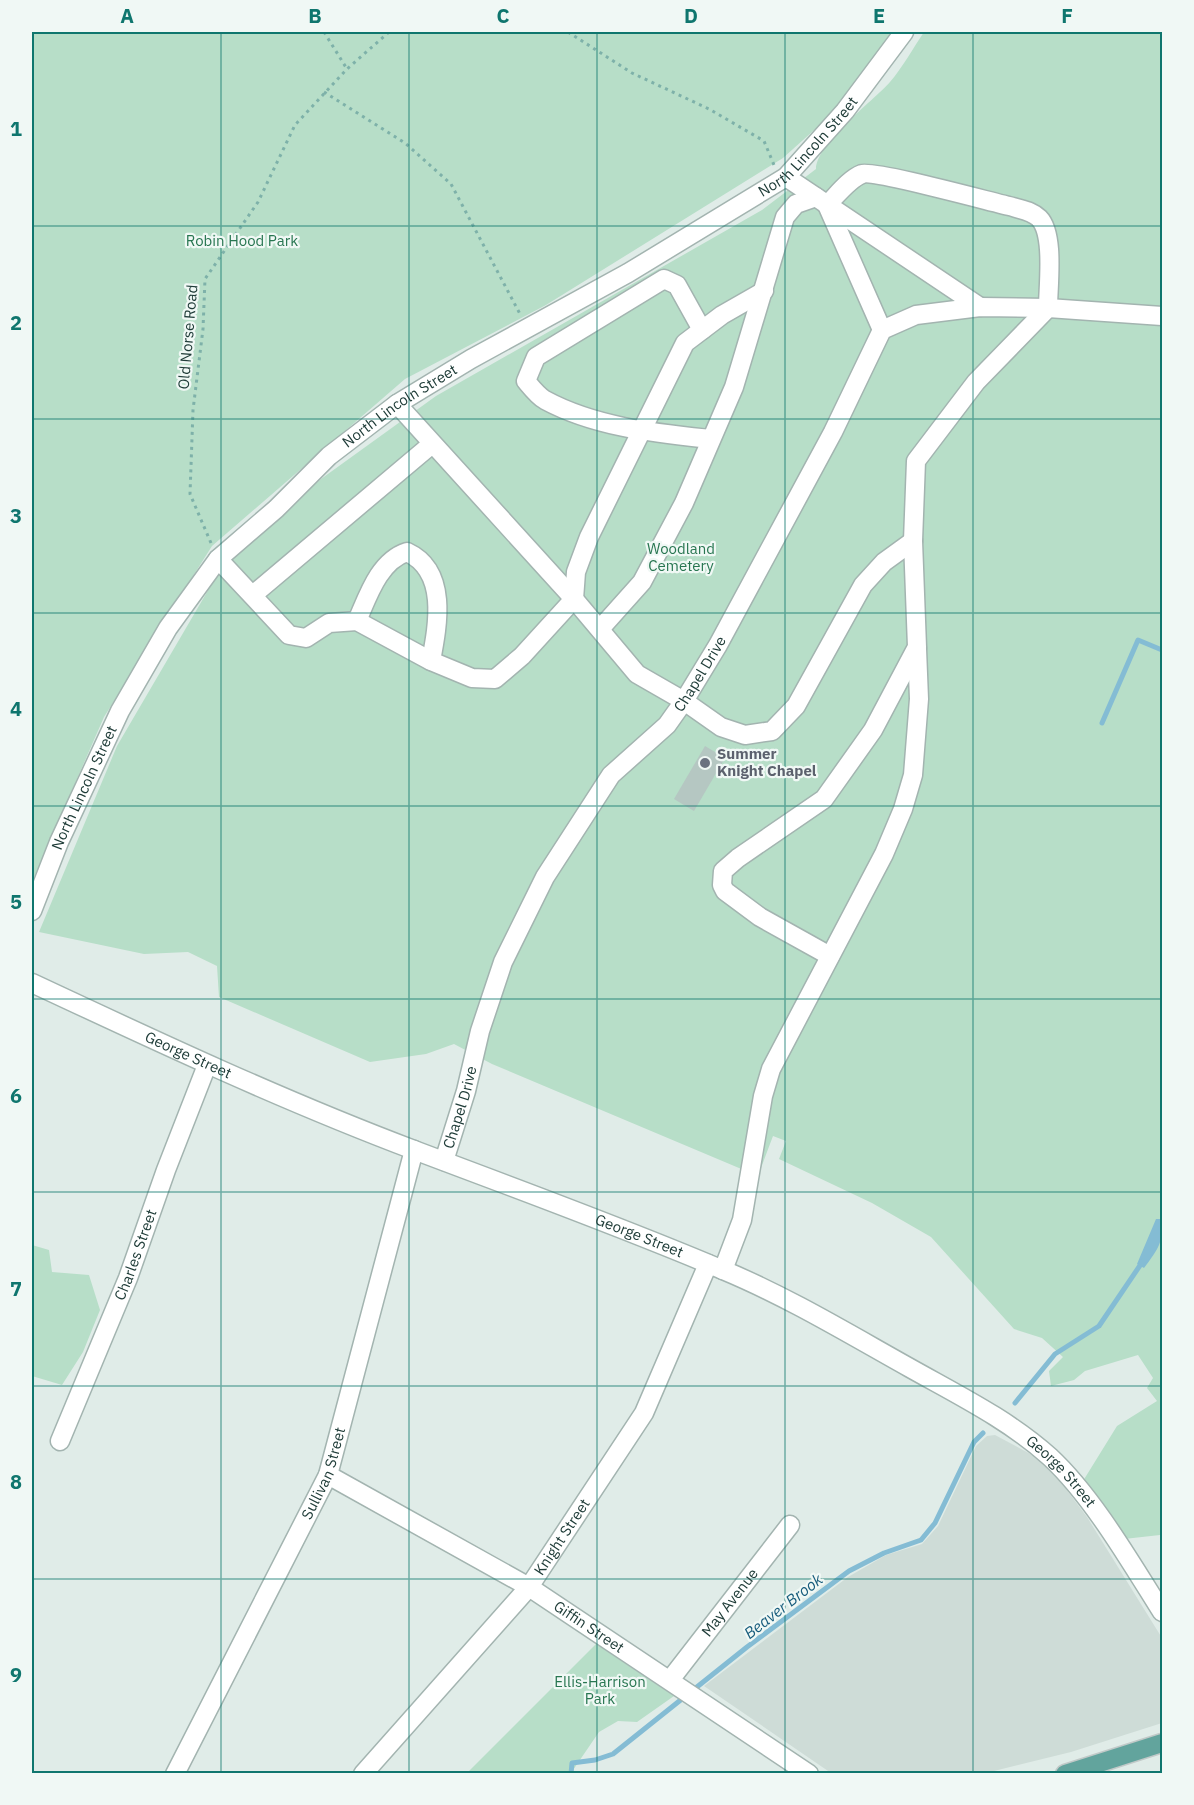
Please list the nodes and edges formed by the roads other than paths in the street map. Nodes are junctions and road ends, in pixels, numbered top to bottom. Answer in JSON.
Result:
{"nodes":[{"id":1,"x":904,"y":32,"type":"edge"},
{"id":2,"x":786,"y":177,"type":"junction"},
{"id":3,"x":822,"y":201,"type":"junction"},
{"id":4,"x":764,"y":291,"type":"junction"},
{"id":5,"x":980,"y":307,"type":"junction"},
{"id":6,"x":1048,"y":308,"type":"junction"},
{"id":7,"x":1162,"y":316,"type":"edge"},
{"id":8,"x":702,"y":330,"type":"junction"},
{"id":9,"x":882,"y":330,"type":"junction"},
{"id":10,"x":397,"y":404,"type":"junction"},
{"id":11,"x":640,"y":431,"type":"junction"},
{"id":12,"x":710,"y":439,"type":"junction"},
{"id":13,"x":432,"y":444,"type":"junction"},
{"id":14,"x":913,"y":541,"type":"junction"},
{"id":15,"x":218,"y":559,"type":"junction"},
{"id":16,"x":254,"y":594,"type":"junction"},
{"id":17,"x":574,"y":599,"type":"junction"},
{"id":18,"x":357,"y":621,"type":"junction"},
{"id":19,"x":600,"y":629,"type":"junction"},
{"id":20,"x":917,"y":647,"type":"junction"},
{"id":21,"x":431,"y":661,"type":"junction"},
{"id":22,"x":684,"y":701,"type":"junction"},
{"id":23,"x":32,"y":911,"type":"edge"},
{"id":24,"x":830,"y":956,"type":"junction"},
{"id":25,"x":32,"y":983,"type":"edge"},
{"id":26,"x":207,"y":1065,"type":"junction"},
{"id":27,"x":414,"y":1150,"type":"junction"},
{"id":28,"x":444,"y":1161,"type":"junction"},
{"id":29,"x":716,"y":1267,"type":"junction"},
{"id":30,"x":60,"y":1442,"type":"dead end"},
{"id":31,"x":328,"y":1475,"type":"junction"},
{"id":32,"x":790,"y":1525,"type":"dead end"},
{"id":33,"x":529,"y":1587,"type":"junction"},
{"id":34,"x":1162,"y":1612,"type":"edge"},
{"id":35,"x":675,"y":1684,"type":"junction"},
{"id":36,"x":1162,"y":1743,"type":"edge"},
{"id":37,"x":175,"y":1773,"type":"edge"},
{"id":38,"x":363,"y":1773,"type":"edge"},
{"id":39,"x":809,"y":1773,"type":"edge"},
{"id":40,"x":1065,"y":1773,"type":"edge"}],
"edges":[{"from":1,"to":2,"type":"street","name":"North Lincoln Street"},
{"from":2,"to":3,"type":"street"},
{"from":2,"to":10,"type":"street","name":"North Lincoln Street"},
{"from":3,"to":4,"type":"street"},
{"from":3,"to":5,"type":"street"},
{"from":3,"to":6,"type":"street"},
{"from":3,"to":9,"type":"street"},
{"from":4,"to":8,"type":"street"},
{"from":4,"to":12,"type":"street"},
{"from":5,"to":6,"type":"street"},
{"from":5,"to":9,"type":"street"},
{"from":6,"to":7,"type":"street"},
{"from":6,"to":14,"type":"street","name":"Knight Street"},
{"from":8,"to":11,"type":"street"},
{"from":8,"to":11,"type":"street"},
{"from":9,"to":22,"type":"street","name":"Chapel Drive"},
{"from":10,"to":13,"type":"street"},
{"from":10,"to":15,"type":"street","name":"North Lincoln Street"},
{"from":11,"to":12,"type":"street"},
{"from":11,"to":17,"type":"street"},
{"from":12,"to":19,"type":"street"},
{"from":13,"to":16,"type":"street"},
{"from":13,"to":17,"type":"street"},
{"from":14,"to":20,"type":"street","name":"Knight Street"},
{"from":14,"to":22,"type":"street"},
{"from":15,"to":16,"type":"street"},
{"from":15,"to":23,"type":"street","name":"North Lincoln Street"},
{"from":16,"to":18,"type":"street"},
{"from":17,"to":19,"type":"street"},
{"from":17,"to":21,"type":"street"},
{"from":18,"to":21,"type":"street"},
{"from":18,"to":21,"type":"street"},
{"from":19,"to":22,"type":"street"},
{"from":20,"to":24,"type":"street","name":"Knight Street"},
{"from":20,"to":24,"type":"street"},
{"from":22,"to":28,"type":"street","name":"Chapel Drive"},
{"from":24,"to":29,"type":"street","name":"Knight Street"},
{"from":25,"to":26,"type":"street","name":"George Street"},
{"from":26,"to":27,"type":"street","name":"George Street"},
{"from":26,"to":30,"type":"street","name":"Charles Street"},
{"from":27,"to":28,"type":"street","name":"George Street"},
{"from":27,"to":31,"type":"street","name":"Sullivan Street"},
{"from":28,"to":29,"type":"street","name":"George Street"},
{"from":29,"to":33,"type":"street","name":"Knight Street"},
{"from":29,"to":34,"type":"street","name":"George Street"},
{"from":31,"to":33,"type":"street","name":"Giffin Street"},
{"from":31,"to":37,"type":"street","name":"Sullivan Street"},
{"from":32,"to":35,"type":"street","name":"May Avenue"},
{"from":33,"to":35,"type":"street","name":"Giffin Street"},
{"from":33,"to":38,"type":"street","name":"Knight Street"},
{"from":35,"to":39,"type":"street","name":"Giffin Street"},
{"from":36,"to":40,"type":"main road"}]}
